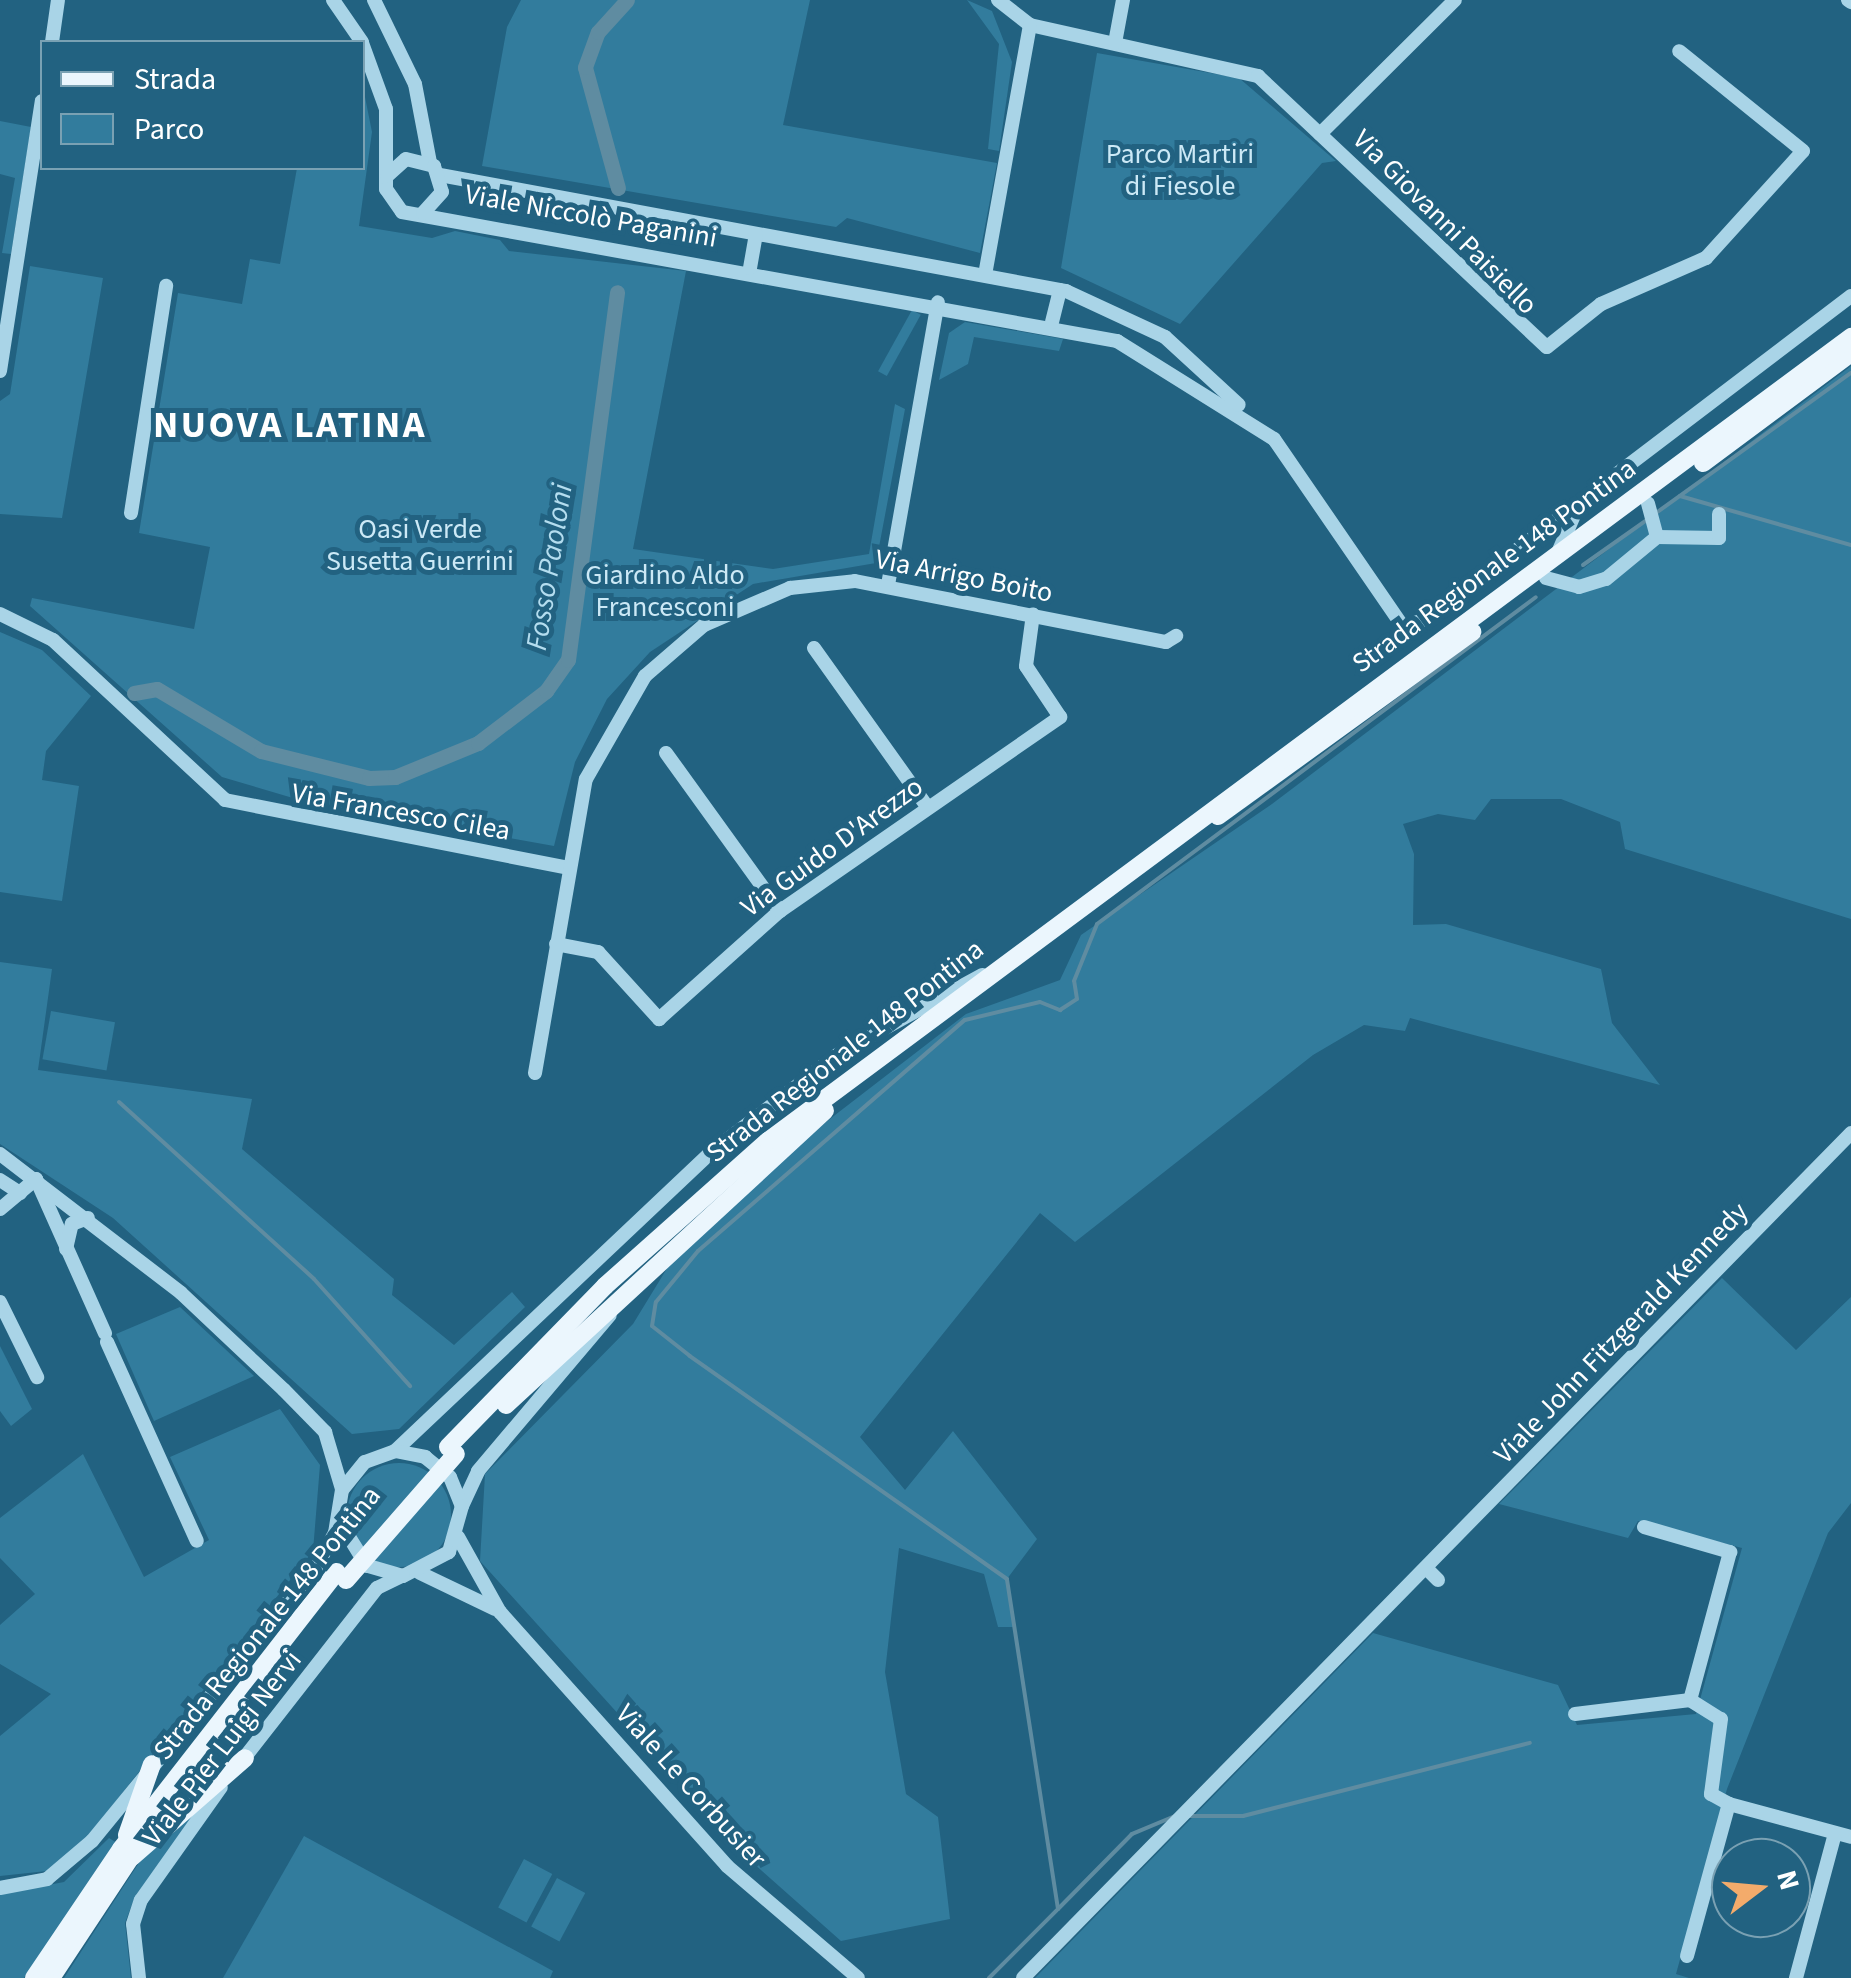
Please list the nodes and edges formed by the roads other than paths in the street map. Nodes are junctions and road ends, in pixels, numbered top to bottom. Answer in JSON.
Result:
{"nodes":[{"id":1,"x":58,"y":0,"type":"edge"},
{"id":2,"x":333,"y":0,"type":"edge"},
{"id":3,"x":374,"y":0,"type":"edge"},
{"id":4,"x":998,"y":0,"type":"edge"},
{"id":5,"x":1123,"y":0,"type":"edge"},
{"id":6,"x":1455,"y":0,"type":"edge"},
{"id":7,"x":1030,"y":26,"type":"junction"},
{"id":8,"x":52,"y":40,"type":"edge"},
{"id":9,"x":360,"y":40,"type":"edge"},
{"id":10,"x":1115,"y":43,"type":"junction"},
{"id":11,"x":365,"y":51,"type":"edge"},
{"id":12,"x":1679,"y":51,"type":"dead end"},
{"id":13,"x":40,"y":114,"type":"edge"},
{"id":14,"x":1320,"y":134,"type":"junction"},
{"id":15,"x":435,"y":169,"type":"junction"},
{"id":16,"x":386,"y":182,"type":"junction"},
{"id":17,"x":424,"y":213,"type":"junction"},
{"id":18,"x":756,"y":235,"type":"junction"},
{"id":19,"x":750,"y":268,"type":"junction"},
{"id":20,"x":985,"y":276,"type":"junction"},
{"id":21,"x":166,"y":286,"type":"dead end"},
{"id":22,"x":1060,"y":290,"type":"junction"},
{"id":23,"x":1851,"y":296,"type":"edge"},
{"id":24,"x":938,"y":302,"type":"junction"},
{"id":25,"x":1052,"y":322,"type":"junction"},
{"id":26,"x":1851,"y":337,"type":"edge"},
{"id":27,"x":1851,"y":353,"type":"edge"},
{"id":28,"x":0,"y":371,"type":"edge"},
{"id":29,"x":1252,"y":421,"type":"junction"},
{"id":30,"x":1648,"y":503,"type":"junction"},
{"id":31,"x":1578,"y":506,"type":"junction"},
{"id":32,"x":131,"y":513,"type":"dead end"},
{"id":33,"x":1718,"y":514,"type":"dead end"},
{"id":34,"x":1656,"y":531,"type":"junction"},
{"id":35,"x":1556,"y":558,"type":"junction"},
{"id":36,"x":1546,"y":578,"type":"junction"},
{"id":37,"x":888,"y":584,"type":"junction"},
{"id":38,"x":0,"y":614,"type":"edge"},
{"id":39,"x":1033,"y":614,"type":"junction"},
{"id":40,"x":1176,"y":636,"type":"dead end"},
{"id":41,"x":814,"y":648,"type":"dead end"},
{"id":42,"x":666,"y":754,"type":"dead end"},
{"id":43,"x":928,"y":808,"type":"junction"},
{"id":44,"x":568,"y":868,"type":"junction"},
{"id":45,"x":780,"y":911,"type":"junction"},
{"id":46,"x":556,"y":944,"type":"junction"},
{"id":47,"x":992,"y":970,"type":"junction"},
{"id":48,"x":536,"y":1073,"type":"dead end"},
{"id":49,"x":1851,"y":1133,"type":"edge"},
{"id":50,"x":0,"y":1154,"type":"edge"},
{"id":51,"x":36,"y":1179,"type":"junction"},
{"id":52,"x":0,"y":1180,"type":"edge"},
{"id":53,"x":20,"y":1193,"type":"junction"},
{"id":54,"x":0,"y":1209,"type":"edge"},
{"id":55,"x":88,"y":1218,"type":"junction"},
{"id":56,"x":66,"y":1249,"type":"junction"},
{"id":57,"x":644,"y":1270,"type":"junction"},
{"id":58,"x":0,"y":1302,"type":"edge"},
{"id":59,"x":38,"y":1377,"type":"dead end"},
{"id":60,"x":395,"y":1451,"type":"junction"},
{"id":61,"x":452,"y":1451,"type":"junction"},
{"id":62,"x":342,"y":1490,"type":"junction"},
{"id":63,"x":462,"y":1506,"type":"junction"},
{"id":64,"x":338,"y":1519,"type":"junction"},
{"id":65,"x":1644,"y":1528,"type":"dead end"},
{"id":66,"x":458,"y":1536,"type":"junction"},
{"id":67,"x":197,"y":1542,"type":"dead end"},
{"id":68,"x":1426,"y":1568,"type":"junction"},
{"id":69,"x":420,"y":1573,"type":"junction"},
{"id":70,"x":403,"y":1576,"type":"junction"},
{"id":71,"x":1438,"y":1580,"type":"dead end"},
{"id":72,"x":500,"y":1612,"type":"junction"},
{"id":73,"x":1690,"y":1700,"type":"junction"},
{"id":74,"x":1575,"y":1714,"type":"dead end"},
{"id":75,"x":245,"y":1758,"type":"junction"},
{"id":76,"x":152,"y":1764,"type":"junction"},
{"id":77,"x":1729,"y":1804,"type":"junction"},
{"id":78,"x":1835,"y":1833,"type":"junction"},
{"id":79,"x":1851,"y":1837,"type":"edge"},
{"id":80,"x":123,"y":1857,"type":"junction"},
{"id":81,"x":0,"y":1888,"type":"edge"},
{"id":82,"x":1687,"y":1956,"type":"dead end"},
{"id":83,"x":34,"y":1978,"type":"edge"},
{"id":84,"x":51,"y":1978,"type":"edge"},
{"id":85,"x":139,"y":1978,"type":"edge"},
{"id":86,"x":858,"y":1978,"type":"edge"},
{"id":87,"x":1023,"y":1978,"type":"edge"},
{"id":88,"x":1796,"y":1978,"type":"edge"}],
"edges":[{"from":1,"to":8,"type":"street"},
{"from":2,"to":9,"type":"street"},
{"from":3,"to":15,"type":"street","name":"Viale Niccolò Paganini"},
{"from":4,"to":7,"type":"street"},
{"from":5,"to":10,"type":"street"},
{"from":6,"to":14,"type":"street"},
{"from":7,"to":10,"type":"street","name":"Via Giovanni Paisiello"},
{"from":7,"to":20,"type":"street"},
{"from":10,"to":14,"type":"street","name":"Via Giovanni Paisiello"},
{"from":11,"to":16,"type":"street"},
{"from":12,"to":14,"type":"street","name":"Via Giovanni Paisiello"},
{"from":13,"to":28,"type":"street"},
{"from":15,"to":16,"type":"street","name":"Viale Niccolò Paganini"},
{"from":15,"to":17,"type":"street","name":"Viale Niccolò Paganini"},
{"from":15,"to":18,"type":"street","name":"Viale Niccolò Paganini"},
{"from":16,"to":17,"type":"street","name":"Viale Niccolò Paganini"},
{"from":17,"to":19,"type":"street","name":"Viale Niccolò Paganini"},
{"from":18,"to":19,"type":"street","name":"Viale Niccolò Paganini"},
{"from":18,"to":20,"type":"street","name":"Viale Niccolò Paganini"},
{"from":19,"to":24,"type":"street","name":"Viale Niccolò Paganini"},
{"from":20,"to":22,"type":"street","name":"Viale Niccolò Paganini"},
{"from":21,"to":32,"type":"street"},
{"from":22,"to":25,"type":"street"},
{"from":22,"to":29,"type":"street","name":"Viale Niccolò Paganini"},
{"from":23,"to":31,"type":"street"},
{"from":24,"to":25,"type":"street","name":"Viale Niccolò Paganini"},
{"from":24,"to":37,"type":"street"},
{"from":25,"to":29,"type":"street","name":"Viale Niccolò Paganini"},
{"from":26,"to":35,"type":"main road","name":"Strada Regionale 148 Pontina"},
{"from":27,"to":30,"type":"main road","name":"Strada Regionale 148 Pontina"},
{"from":29,"to":31,"type":"street","name":"Viale Niccolò Paganini"},
{"from":30,"to":34,"type":"street","name":"Strada Regionale 148 Pontina"},
{"from":30,"to":36,"type":"main road","name":"Strada Regionale 148 Pontina"},
{"from":31,"to":35,"type":"street"},
{"from":33,"to":34,"type":"street"},
{"from":34,"to":36,"type":"street","name":"Strada Regionale 148 Pontina"},
{"from":35,"to":47,"type":"main road","name":"Strada Regionale 148 Pontina"},
{"from":36,"to":57,"type":"main road","name":"Strada Regionale 148 Pontina"},
{"from":37,"to":39,"type":"street","name":"Via Arrigo Boito"},
{"from":37,"to":44,"type":"street","name":"Via Arrigo Boito"},
{"from":38,"to":44,"type":"street","name":"Via Francesco Cilea"},
{"from":39,"to":40,"type":"street","name":"Via Arrigo Boito"},
{"from":39,"to":43,"type":"street","name":"Via Guido D'Arezzo"},
{"from":41,"to":43,"type":"street"},
{"from":42,"to":45,"type":"street"},
{"from":43,"to":45,"type":"street","name":"Via Guido D'Arezzo"},
{"from":44,"to":46,"type":"street","name":"Via Arrigo Boito"},
{"from":45,"to":46,"type":"street","name":"Via Guido D'Arezzo"},
{"from":46,"to":48,"type":"street","name":"Via Arrigo Boito"},
{"from":47,"to":60,"type":"street"},
{"from":47,"to":61,"type":"main road","name":"Strada Regionale 148 Pontina"},
{"from":49,"to":68,"type":"street","name":"Viale John Fitzgerald Kennedy"},
{"from":50,"to":51,"type":"street"},
{"from":51,"to":53,"type":"street"},
{"from":51,"to":55,"type":"street"},
{"from":51,"to":56,"type":"street"},
{"from":52,"to":53,"type":"street"},
{"from":53,"to":54,"type":"street"},
{"from":55,"to":56,"type":"street"},
{"from":55,"to":62,"type":"street"},
{"from":56,"to":67,"type":"street"},
{"from":57,"to":61,"type":"main road","name":"Strada Regionale 148 Pontina"},
{"from":57,"to":63,"type":"street"},
{"from":58,"to":59,"type":"street"},
{"from":60,"to":62,"type":"street"},
{"from":60,"to":63,"type":"street"},
{"from":61,"to":80,"type":"main road","name":"Strada Regionale 148 Pontina"},
{"from":62,"to":64,"type":"street"},
{"from":63,"to":66,"type":"street"},
{"from":64,"to":70,"type":"street"},
{"from":64,"to":76,"type":"street"},
{"from":65,"to":73,"type":"street"},
{"from":66,"to":69,"type":"street"},
{"from":66,"to":72,"type":"street","name":"Viale Le Corbusier"},
{"from":68,"to":71,"type":"street"},
{"from":68,"to":87,"type":"street","name":"Viale John Fitzgerald Kennedy"},
{"from":69,"to":70,"type":"street"},
{"from":69,"to":72,"type":"street","name":"Viale Le Corbusier"},
{"from":70,"to":75,"type":"street","name":"Viale Pier Luigi Nervi"},
{"from":72,"to":86,"type":"street","name":"Viale Le Corbusier"},
{"from":73,"to":74,"type":"street"},
{"from":73,"to":77,"type":"street"},
{"from":75,"to":80,"type":"main road"},
{"from":75,"to":85,"type":"street","name":"Viale Pier Luigi Nervi"},
{"from":76,"to":80,"type":"main road"},
{"from":76,"to":81,"type":"street"},
{"from":77,"to":78,"type":"street"},
{"from":77,"to":82,"type":"street"},
{"from":78,"to":79,"type":"street"},
{"from":78,"to":88,"type":"street"},
{"from":80,"to":83,"type":"main road","name":"Strada Regionale 148 Pontina"},
{"from":80,"to":84,"type":"main road","name":"Strada Regionale 148 Pontina"}]}
